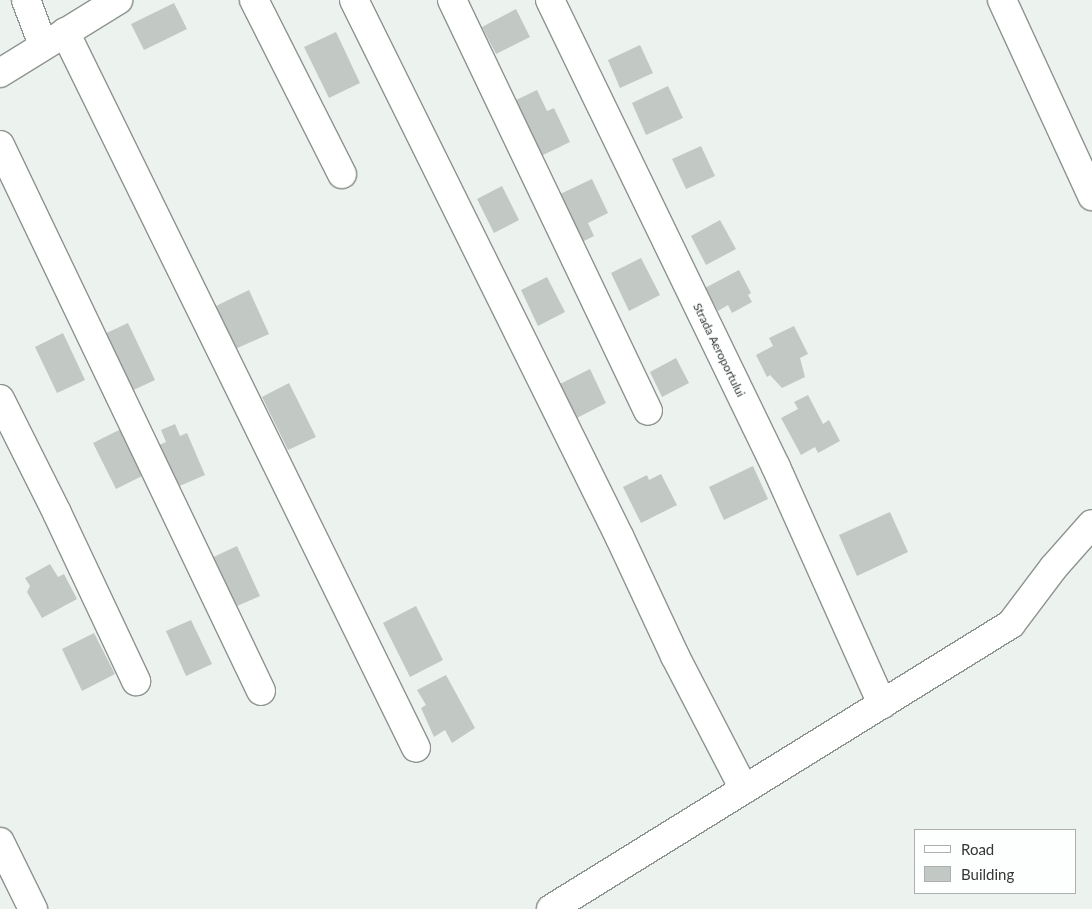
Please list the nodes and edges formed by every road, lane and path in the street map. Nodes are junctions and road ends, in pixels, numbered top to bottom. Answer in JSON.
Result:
{"nodes":[{"id":1,"x":26,"y":0,"type":"edge"},
{"id":2,"x":118,"y":0,"type":"edge"},
{"id":3,"x":254,"y":0,"type":"edge"},
{"id":4,"x":354,"y":0,"type":"edge"},
{"id":5,"x":452,"y":0,"type":"edge"},
{"id":6,"x":550,"y":0,"type":"edge"},
{"id":7,"x":1002,"y":0,"type":"edge"},
{"id":8,"x":54,"y":39,"type":"junction"},
{"id":9,"x":0,"y":73,"type":"edge"},
{"id":10,"x":0,"y":145,"type":"edge"},
{"id":11,"x":342,"y":174,"type":"dead end"},
{"id":12,"x":1092,"y":196,"type":"edge"},
{"id":13,"x":0,"y":399,"type":"edge"},
{"id":14,"x":648,"y":411,"type":"dead end"},
{"id":15,"x":1092,"y":524,"type":"edge"},
{"id":16,"x":136,"y":681,"type":"dead end"},
{"id":17,"x":261,"y":691,"type":"dead end"},
{"id":18,"x":882,"y":704,"type":"junction"},
{"id":19,"x":416,"y":748,"type":"dead end"},
{"id":20,"x":744,"y":790,"type":"junction"},
{"id":21,"x":0,"y":842,"type":"edge"},
{"id":22,"x":33,"y":909,"type":"edge"},
{"id":23,"x":551,"y":909,"type":"edge"}],
"edges":[{"from":1,"to":8,"type":"street"},
{"from":2,"to":8,"type":"street"},
{"from":3,"to":11,"type":"street"},
{"from":4,"to":20,"type":"street"},
{"from":5,"to":14,"type":"street"},
{"from":6,"to":18,"type":"street","name":"Strada Aeroportului"},
{"from":7,"to":12,"type":"street"},
{"from":8,"to":9,"type":"street"},
{"from":8,"to":19,"type":"street"},
{"from":10,"to":17,"type":"street"},
{"from":13,"to":16,"type":"street"},
{"from":15,"to":18,"type":"street"},
{"from":18,"to":20,"type":"street"},
{"from":20,"to":23,"type":"street"},
{"from":21,"to":22,"type":"street"}]}
